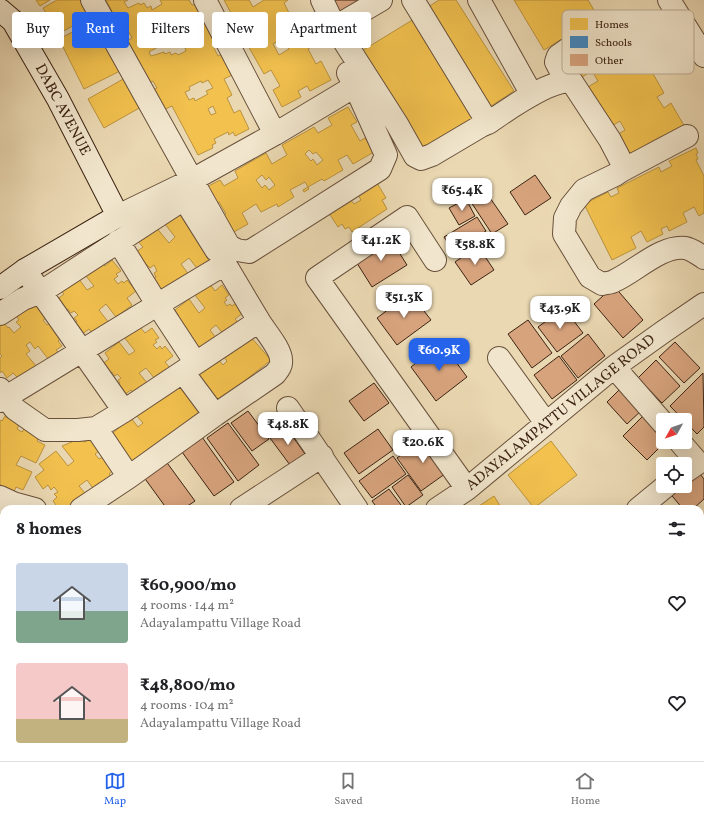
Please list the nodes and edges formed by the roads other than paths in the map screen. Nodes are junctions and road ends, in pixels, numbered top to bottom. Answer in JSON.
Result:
{"nodes":[{"id":1,"x":92,"y":0,"type":"edge"},
{"id":2,"x":205,"y":0,"type":"edge"},
{"id":3,"x":307,"y":0,"type":"edge"},
{"id":4,"x":322,"y":0,"type":"edge"},
{"id":5,"x":381,"y":0,"type":"edge"},
{"id":6,"x":413,"y":0,"type":"edge"},
{"id":7,"x":479,"y":0,"type":"edge"},
{"id":8,"x":669,"y":0,"type":"edge"},
{"id":9,"x":0,"y":10,"type":"edge"},
{"id":10,"x":675,"y":10,"type":"edge"},
{"id":11,"x":328,"y":12,"type":"edge"},
{"id":12,"x":361,"y":12,"type":"edge"},
{"id":13,"x":694,"y":40,"type":"edge"},
{"id":14,"x":348,"y":48,"type":"edge"},
{"id":15,"x":562,"y":53,"type":"edge"},
{"id":16,"x":704,"y":56,"type":"edge"},
{"id":17,"x":562,"y":73,"type":"edge"},
{"id":18,"x":562,"y":74,"type":"edge"},
{"id":19,"x":566,"y":81,"type":"junction"},
{"id":20,"x":355,"y":86,"type":"junction"},
{"id":21,"x":532,"y":95,"type":"junction"},
{"id":22,"x":488,"y":124,"type":"junction"},
{"id":23,"x":275,"y":134,"type":"junction"},
{"id":24,"x":686,"y":136,"type":"dead end"},
{"id":25,"x":621,"y":170,"type":"junction"},
{"id":26,"x":192,"y":180,"type":"junction"},
{"id":27,"x":118,"y":216,"type":"junction"},
{"id":28,"x":118,"y":241,"type":"junction"},
{"id":29,"x":704,"y":258,"type":"edge"},
{"id":30,"x":435,"y":260,"type":"dead end"},
{"id":31,"x":225,"y":264,"type":"junction"},
{"id":32,"x":26,"y":270,"type":"junction"},
{"id":33,"x":0,"y":288,"type":"edge"},
{"id":34,"x":41,"y":292,"type":"junction"},
{"id":35,"x":157,"y":304,"type":"junction"},
{"id":36,"x":704,"y":304,"type":"edge"},
{"id":37,"x":0,"y":314,"type":"edge"},
{"id":38,"x":259,"y":321,"type":"junction"},
{"id":39,"x":82,"y":351,"type":"junction"},
{"id":40,"x":499,"y":358,"type":"dead end"},
{"id":41,"x":189,"y":367,"type":"junction"},
{"id":42,"x":614,"y":367,"type":"junction"},
{"id":43,"x":2,"y":396,"type":"edge"},
{"id":44,"x":288,"y":408,"type":"dead end"},
{"id":45,"x":124,"y":411,"type":"junction"},
{"id":46,"x":215,"y":415,"type":"junction"},
{"id":47,"x":656,"y":415,"type":"edge"},
{"id":48,"x":546,"y":423,"type":"junction"},
{"id":49,"x":96,"y":428,"type":"junction"},
{"id":50,"x":685,"y":449,"type":"edge"},
{"id":51,"x":322,"y":456,"type":"junction"},
{"id":52,"x":698,"y":465,"type":"edge"},
{"id":53,"x":129,"y":477,"type":"junction"},
{"id":54,"x":467,"y":489,"type":"junction"},
{"id":55,"x":657,"y":493,"type":"edge"},
{"id":56,"x":0,"y":497,"type":"edge"},
{"id":57,"x":20,"y":505,"type":"edge"},
{"id":58,"x":87,"y":505,"type":"edge"},
{"id":59,"x":247,"y":505,"type":"edge"},
{"id":60,"x":355,"y":505,"type":"edge"},
{"id":61,"x":443,"y":505,"type":"edge"},
{"id":62,"x":643,"y":505,"type":"edge"}],
"edges":[{"from":1,"to":26,"type":"street"},
{"from":2,"to":23,"type":"street"},
{"from":3,"to":20,"type":"street"},
{"from":4,"to":11,"type":"street"},
{"from":5,"to":12,"type":"street"},
{"from":6,"to":22,"type":"street"},
{"from":7,"to":21,"type":"street"},
{"from":8,"to":10,"type":"street"},
{"from":9,"to":27,"type":"street","name":"DABC AVENUE"},
{"from":13,"to":16,"type":"street"},
{"from":14,"to":22,"type":"street"},
{"from":15,"to":17,"type":"street"},
{"from":18,"to":19,"type":"street"},
{"from":19,"to":21,"type":"street"},
{"from":19,"to":25,"type":"street"},
{"from":20,"to":23,"type":"street"},
{"from":20,"to":26,"type":"street"},
{"from":21,"to":22,"type":"street"},
{"from":23,"to":26,"type":"street"},
{"from":24,"to":25,"type":"street"},
{"from":25,"to":29,"type":"street"},
{"from":26,"to":27,"type":"street"},
{"from":27,"to":32,"type":"street"},
{"from":28,"to":31,"type":"street"},
{"from":28,"to":34,"type":"street"},
{"from":28,"to":35,"type":"street"},
{"from":30,"to":54,"type":"street"},
{"from":31,"to":35,"type":"street"},
{"from":31,"to":38,"type":"street"},
{"from":32,"to":33,"type":"street"},
{"from":32,"to":34,"type":"street"},
{"from":34,"to":37,"type":"street"},
{"from":34,"to":39,"type":"street"},
{"from":35,"to":39,"type":"street"},
{"from":35,"to":41,"type":"street"},
{"from":36,"to":42,"type":"street","name":"ADAYALAMPATTU VILLAGE ROAD"},
{"from":38,"to":41,"type":"street"},
{"from":38,"to":46,"type":"street"},
{"from":39,"to":43,"type":"street"},
{"from":39,"to":45,"type":"street"},
{"from":40,"to":48,"type":"street"},
{"from":41,"to":45,"type":"street"},
{"from":41,"to":46,"type":"street"},
{"from":42,"to":47,"type":"street"},
{"from":42,"to":48,"type":"street","name":"ADAYALAMPATTU VILLAGE ROAD"},
{"from":43,"to":49,"type":"street"},
{"from":44,"to":51,"type":"street"},
{"from":45,"to":49,"type":"street"},
{"from":46,"to":53,"type":"street"},
{"from":48,"to":54,"type":"street","name":"ADAYALAMPATTU VILLAGE ROAD"},
{"from":49,"to":53,"type":"street"},
{"from":50,"to":52,"type":"street"},
{"from":51,"to":59,"type":"street"},
{"from":51,"to":60,"type":"street"},
{"from":53,"to":58,"type":"street"},
{"from":54,"to":61,"type":"street","name":"ADAYALAMPATTU VILLAGE ROAD"},
{"from":55,"to":62,"type":"street"},
{"from":56,"to":57,"type":"street"}]}
